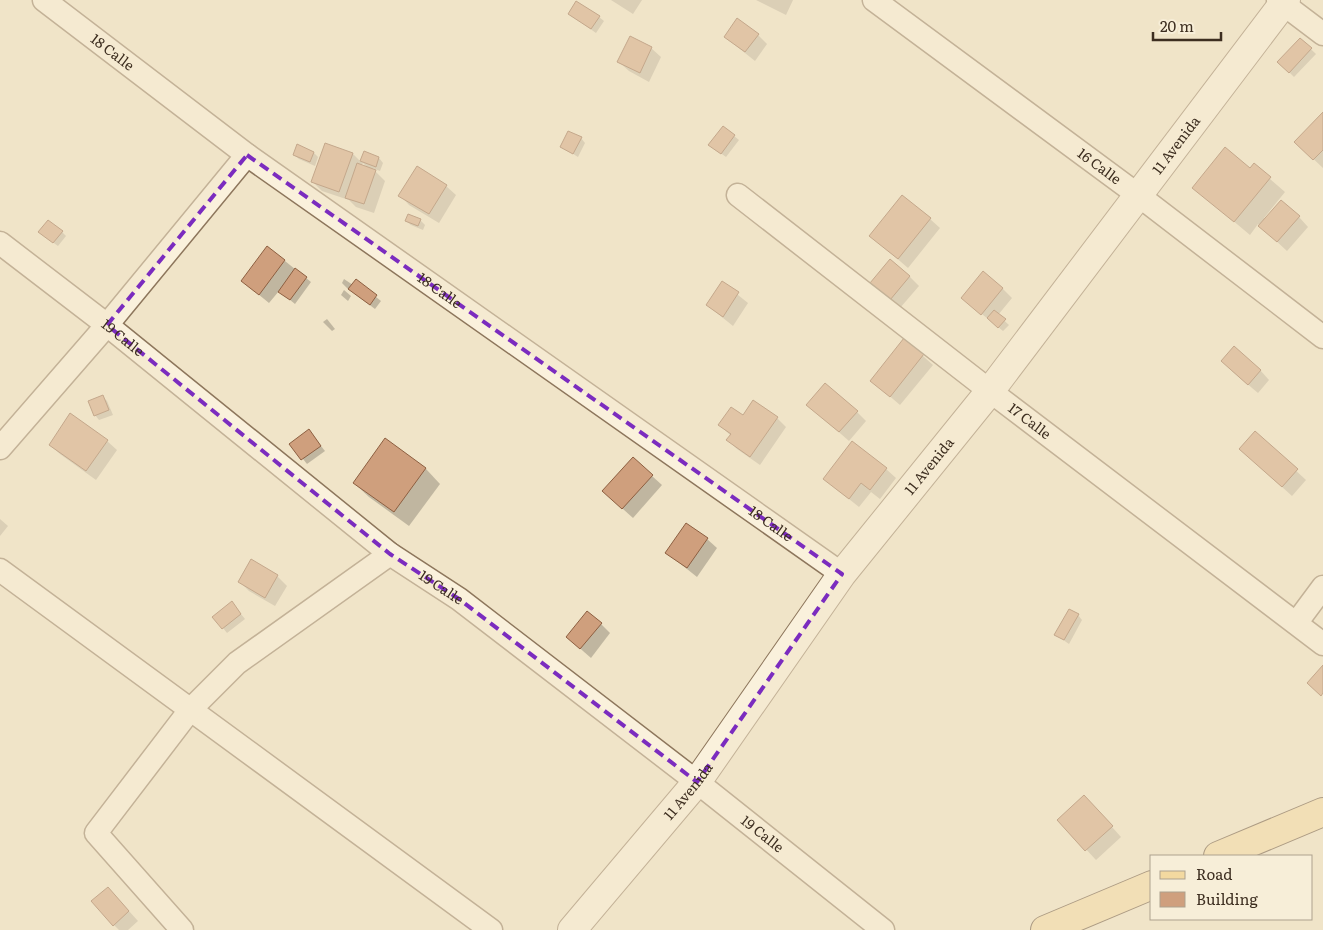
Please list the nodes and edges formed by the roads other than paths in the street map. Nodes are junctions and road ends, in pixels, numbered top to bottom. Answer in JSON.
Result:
{"nodes":[{"id":1,"x":44,"y":0,"type":"edge"},
{"id":2,"x":874,"y":0,"type":"edge"},
{"id":3,"x":1282,"y":1,"type":"edge"},
{"id":4,"x":1323,"y":34,"type":"edge"},
{"id":5,"x":247,"y":155,"type":"junction"},
{"id":6,"x":738,"y":195,"type":"dead end"},
{"id":7,"x":1138,"y":195,"type":"junction"},
{"id":8,"x":0,"y":243,"type":"edge"},
{"id":9,"x":108,"y":324,"type":"junction"},
{"id":10,"x":1323,"y":337,"type":"edge"},
{"id":11,"x":990,"y":391,"type":"junction"},
{"id":12,"x":0,"y":448,"type":"edge"},
{"id":13,"x":390,"y":554,"type":"junction"},
{"id":14,"x":0,"y":570,"type":"edge"},
{"id":15,"x":842,"y":574,"type":"junction"},
{"id":16,"x":1323,"y":587,"type":"edge"},
{"id":17,"x":1297,"y":622,"type":"junction"},
{"id":18,"x":1323,"y":644,"type":"edge"},
{"id":19,"x":190,"y":710,"type":"junction"},
{"id":20,"x":697,"y":782,"type":"junction"},
{"id":21,"x":1323,"y":812,"type":"edge"},
{"id":22,"x":1220,"y":855,"type":"edge"},
{"id":23,"x":1150,"y":886,"type":"edge"},
{"id":24,"x":182,"y":930,"type":"edge"},
{"id":25,"x":491,"y":930,"type":"edge"},
{"id":26,"x":572,"y":930,"type":"edge"},
{"id":27,"x":882,"y":930,"type":"edge"},
{"id":28,"x":1045,"y":930,"type":"edge"}],
"edges":[{"from":1,"to":5,"type":"street","name":"18 Calle"},
{"from":2,"to":7,"type":"street","name":"16 Calle"},
{"from":3,"to":4,"type":"street"},
{"from":3,"to":7,"type":"street","name":"11 Avenida"},
{"from":5,"to":9,"type":"street"},
{"from":5,"to":15,"type":"street","name":"18 Calle"},
{"from":6,"to":11,"type":"street","name":"17 Calle"},
{"from":7,"to":10,"type":"street","name":"16 Calle"},
{"from":7,"to":11,"type":"street","name":"11 Avenida"},
{"from":8,"to":9,"type":"street","name":"19 Calle"},
{"from":9,"to":12,"type":"street"},
{"from":9,"to":13,"type":"street","name":"19 Calle"},
{"from":11,"to":15,"type":"street","name":"11 Avenida"},
{"from":11,"to":17,"type":"street","name":"17 Calle"},
{"from":13,"to":19,"type":"street"},
{"from":13,"to":20,"type":"street","name":"19 Calle"},
{"from":14,"to":19,"type":"street"},
{"from":15,"to":20,"type":"street","name":"11 Avenida"},
{"from":16,"to":17,"type":"street"},
{"from":17,"to":18,"type":"street","name":"17 Calle"},
{"from":19,"to":24,"type":"street"},
{"from":19,"to":25,"type":"street"},
{"from":20,"to":26,"type":"street","name":"11 Avenida"},
{"from":20,"to":27,"type":"street","name":"19 Calle"},
{"from":21,"to":22,"type":"main road"},
{"from":23,"to":28,"type":"main road"}]}
